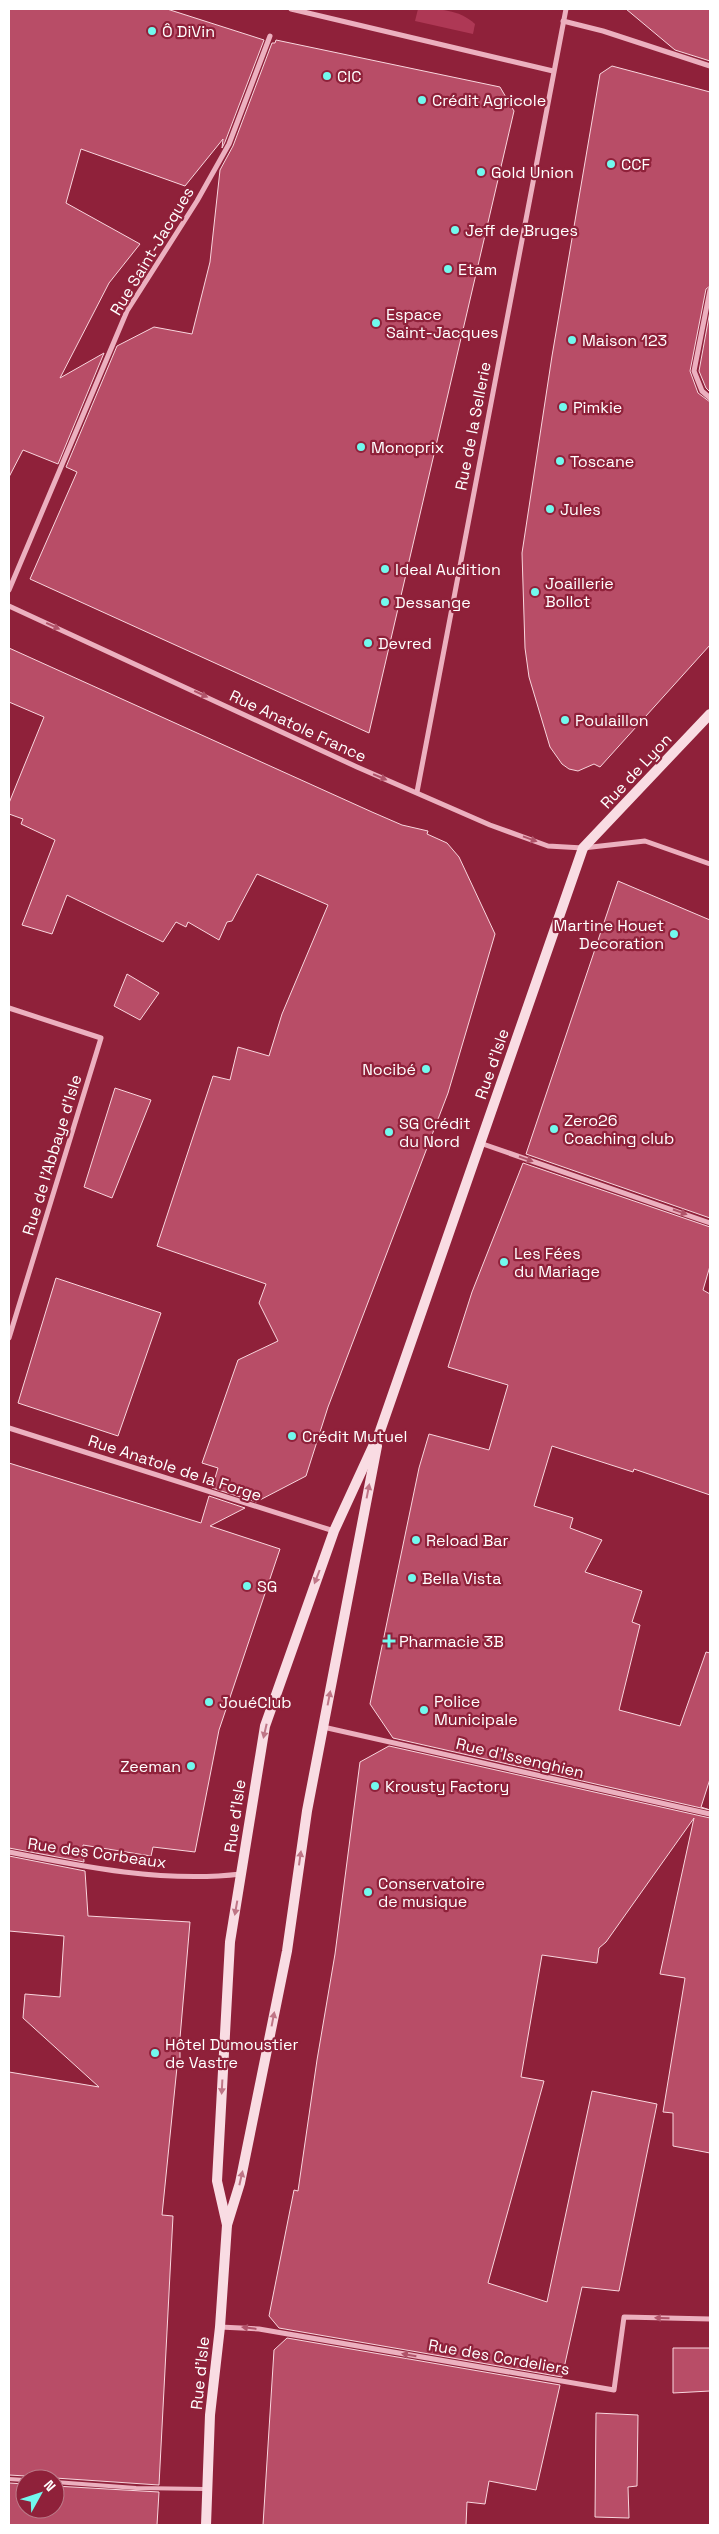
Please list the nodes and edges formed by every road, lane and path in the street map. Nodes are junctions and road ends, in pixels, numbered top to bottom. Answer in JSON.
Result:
{"nodes":[{"id":1,"x":292,"y":9,"type":"edge"},
{"id":2,"x":566,"y":9,"type":"edge"},
{"id":3,"x":563,"y":21,"type":"junction"},
{"id":4,"x":270,"y":36,"type":"dead end"},
{"id":5,"x":710,"y":66,"type":"edge"},
{"id":6,"x":553,"y":71,"type":"junction"},
{"id":7,"x":710,"y":290,"type":"edge"},
{"id":8,"x":710,"y":398,"type":"edge"},
{"id":9,"x":9,"y":590,"type":"edge"},
{"id":10,"x":9,"y":606,"type":"edge"},
{"id":11,"x":710,"y":714,"type":"edge"},
{"id":12,"x":417,"y":792,"type":"junction"},
{"id":13,"x":583,"y":848,"type":"junction"},
{"id":14,"x":710,"y":864,"type":"edge"},
{"id":15,"x":9,"y":1008,"type":"edge"},
{"id":16,"x":480,"y":1143,"type":"junction"},
{"id":17,"x":710,"y":1222,"type":"edge"},
{"id":18,"x":9,"y":1338,"type":"edge"},
{"id":19,"x":9,"y":1428,"type":"edge"},
{"id":20,"x":380,"y":1431,"type":"junction"},
{"id":21,"x":334,"y":1531,"type":"junction"},
{"id":22,"x":323,"y":1727,"type":"junction"},
{"id":23,"x":710,"y":1814,"type":"edge"},
{"id":24,"x":9,"y":1852,"type":"edge"},
{"id":25,"x":242,"y":1874,"type":"junction"},
{"id":26,"x":227,"y":2225,"type":"junction"},
{"id":27,"x":710,"y":2319,"type":"edge"},
{"id":28,"x":220,"y":2327,"type":"junction"},
{"id":29,"x":65,"y":2483,"type":"edge"},
{"id":30,"x":208,"y":2489,"type":"junction"},
{"id":31,"x":206,"y":2525,"type":"edge"}],
"edges":[{"from":1,"to":6,"type":"street"},
{"from":2,"to":3,"type":"street","name":"Rue de la Sellerie"},
{"from":3,"to":5,"type":"street"},
{"from":3,"to":6,"type":"street","name":"Rue de la Sellerie"},
{"from":4,"to":9,"type":"street","name":"Rue Saint-Jacques"},
{"from":6,"to":12,"type":"street","name":"Rue de la Sellerie"},
{"from":7,"to":8,"type":"street"},
{"from":10,"to":12,"type":"street","name":"Rue Anatole France","one_way":true},
{"from":11,"to":13,"type":"street","name":"Rue de Lyon"},
{"from":12,"to":13,"type":"street","name":"Rue Anatole France","one_way":true},
{"from":13,"to":14,"type":"street","name":"Rue Anatole France"},
{"from":13,"to":16,"type":"street","name":"Rue d'Isle"},
{"from":15,"to":18,"type":"street","name":"Rue de l'Abbaye d'Isle"},
{"from":16,"to":17,"type":"street","one_way":true},
{"from":16,"to":20,"type":"street","name":"Rue d'Isle"},
{"from":19,"to":21,"type":"street","name":"Rue Anatole de la Forge"},
{"from":20,"to":21,"type":"street","name":"Rue d'Isle"},
{"from":22,"to":20,"type":"street","name":"Rue d'Isle","one_way":true},
{"from":21,"to":25,"type":"street","name":"Rue d'Isle","one_way":true},
{"from":22,"to":23,"type":"street","name":"Rue d'Issenghien"},
{"from":26,"to":22,"type":"street","name":"Rue d'Isle","one_way":true},
{"from":24,"to":25,"type":"street","name":"Rue des Corbeaux"},
{"from":25,"to":26,"type":"street","name":"Rue d'Isle","one_way":true},
{"from":26,"to":28,"type":"street","name":"Rue d'Isle"},
{"from":27,"to":28,"type":"street","name":"Rue des Cordeliers","one_way":true},
{"from":28,"to":30,"type":"street","name":"Rue d'Isle"},
{"from":29,"to":30,"type":"lane"},
{"from":30,"to":31,"type":"street","name":"Rue d'Isle"}]}
